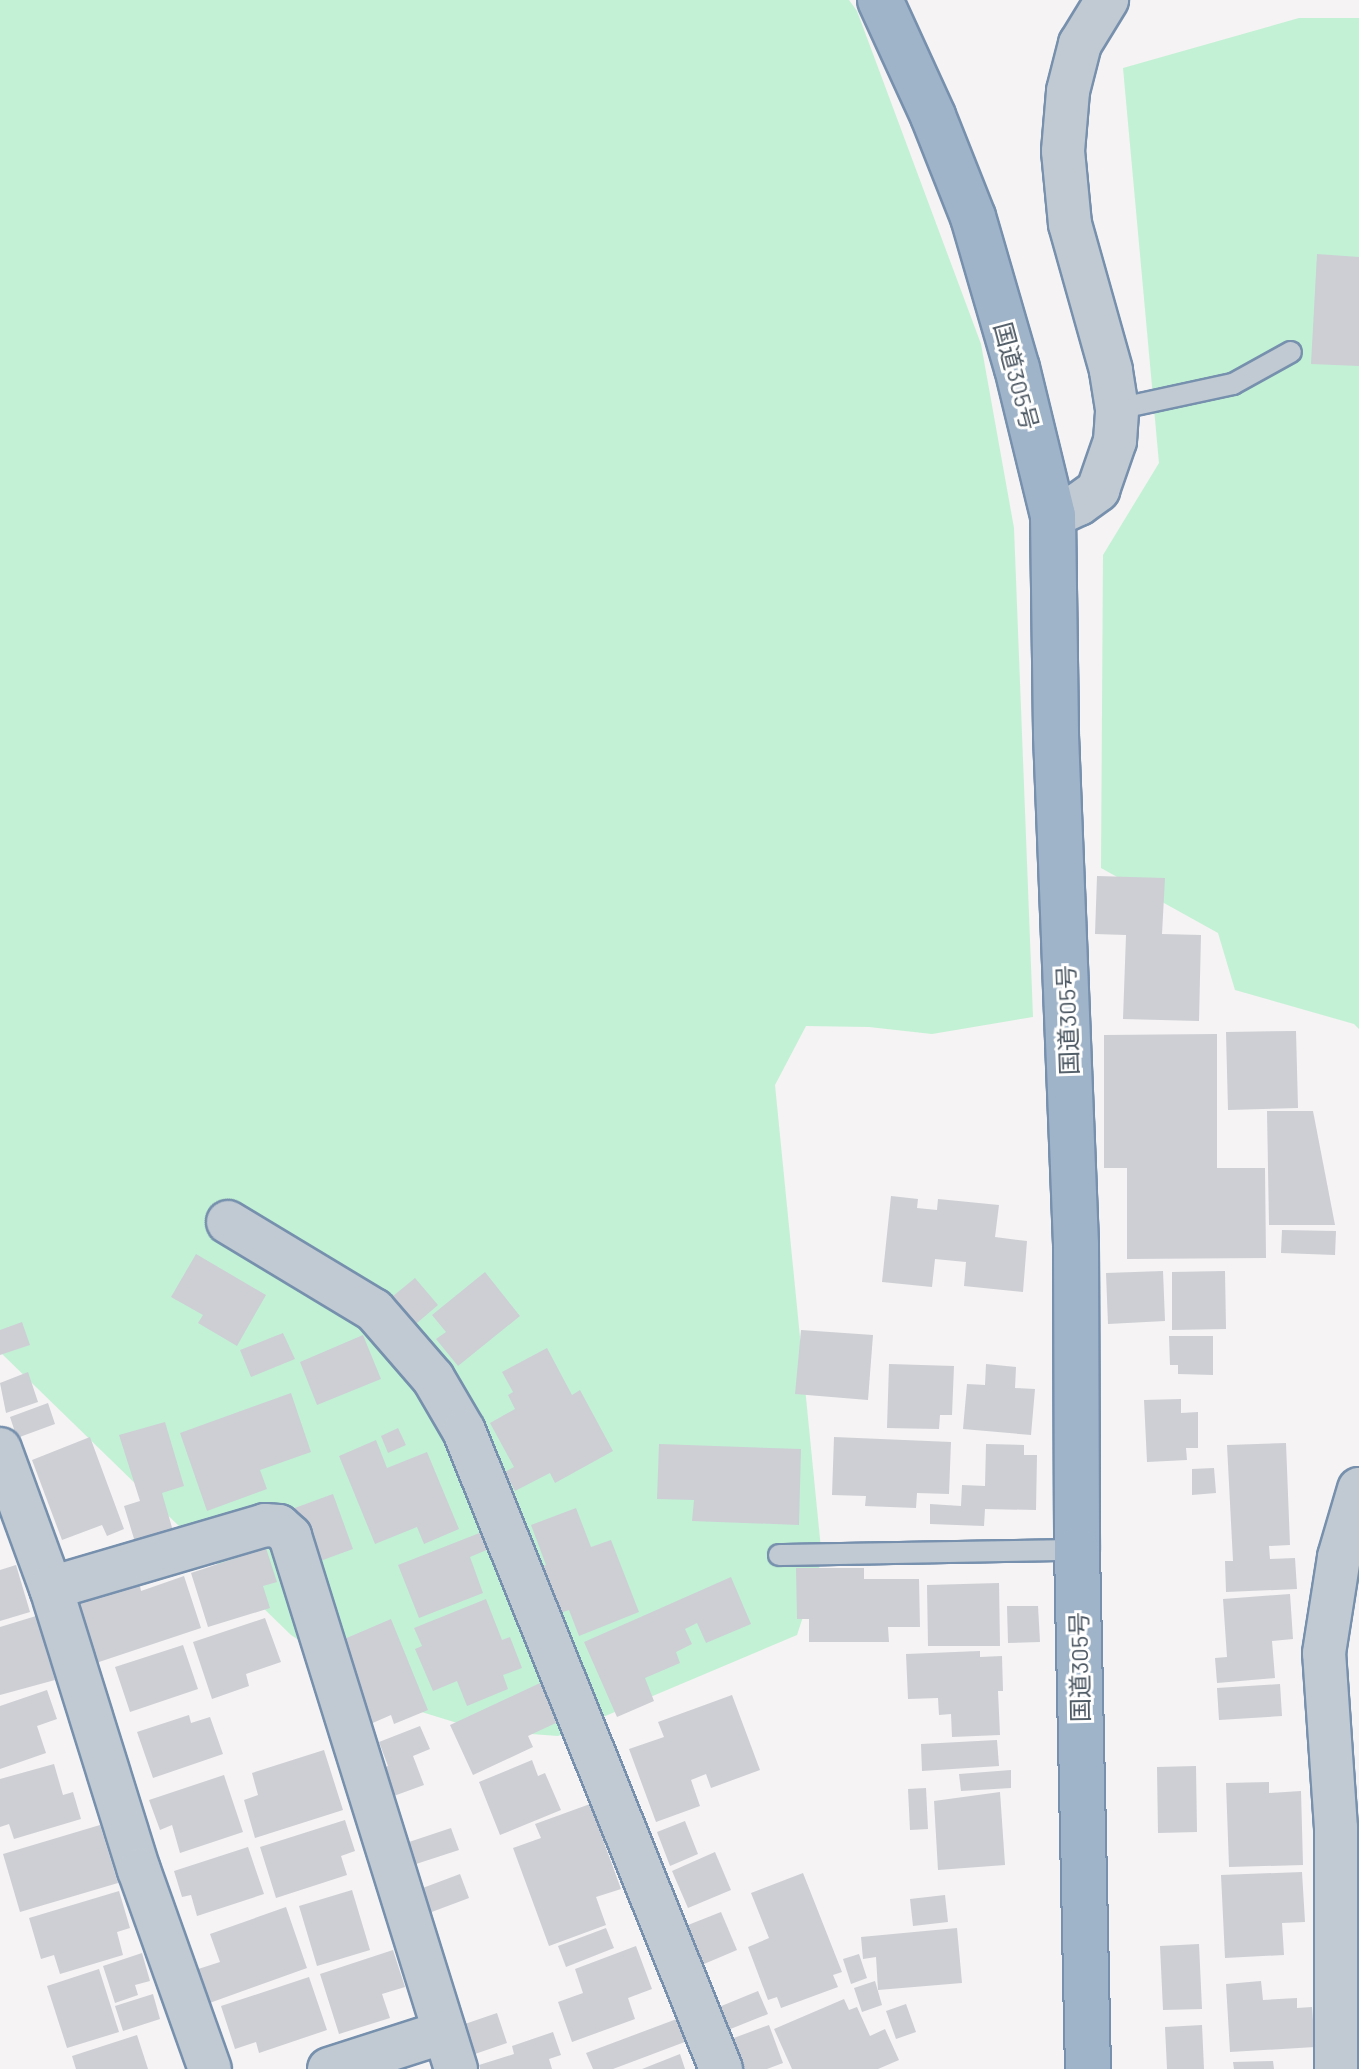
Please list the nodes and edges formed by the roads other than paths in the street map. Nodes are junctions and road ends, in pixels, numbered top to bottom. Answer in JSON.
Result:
{"nodes":[{"id":1,"x":880,"y":0,"type":"edge"},
{"id":2,"x":1107,"y":0,"type":"edge"},
{"id":3,"x":1291,"y":352,"type":"dead end"},
{"id":4,"x":1117,"y":409,"type":"junction"},
{"id":5,"x":1053,"y":516,"type":"junction"},
{"id":6,"x":228,"y":1222,"type":"dead end"},
{"id":7,"x":0,"y":1449,"type":"edge"},
{"id":8,"x":1359,"y":1489,"type":"edge"},
{"id":9,"x":1077,"y":1550,"type":"junction"},
{"id":10,"x":779,"y":1555,"type":"dead end"},
{"id":11,"x":51,"y":1588,"type":"junction"},
{"id":12,"x":450,"y":2050,"type":"edge"},
{"id":13,"x":210,"y":2069,"type":"edge"},
{"id":14,"x":329,"y":2069,"type":"edge"},
{"id":15,"x":721,"y":2069,"type":"edge"},
{"id":16,"x":1088,"y":2069,"type":"edge"},
{"id":17,"x":1336,"y":2069,"type":"edge"}],
"edges":[{"from":1,"to":5,"type":"highway","name":"国道305号"},
{"from":2,"to":4,"type":"street"},
{"from":3,"to":4,"type":"lane"},
{"from":4,"to":5,"type":"street"},
{"from":5,"to":9,"type":"highway","name":"国道305号"},
{"from":6,"to":15,"type":"street"},
{"from":7,"to":11,"type":"street"},
{"from":8,"to":17,"type":"street"},
{"from":9,"to":10,"type":"lane"},
{"from":9,"to":16,"type":"highway","name":"国道305号"},
{"from":11,"to":12,"type":"street"},
{"from":11,"to":13,"type":"street"},
{"from":12,"to":14,"type":"street"}]}
